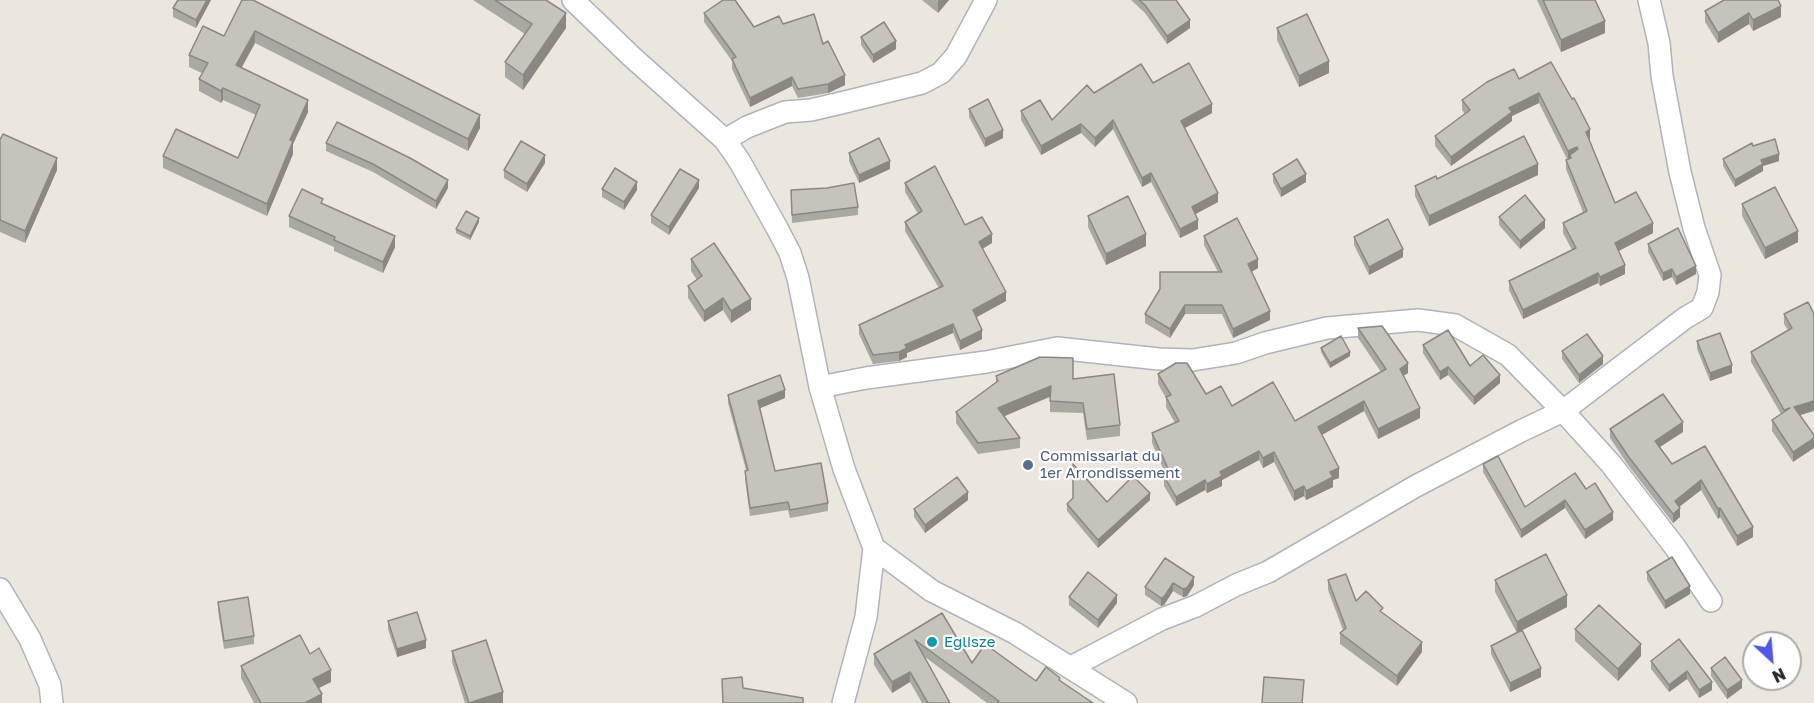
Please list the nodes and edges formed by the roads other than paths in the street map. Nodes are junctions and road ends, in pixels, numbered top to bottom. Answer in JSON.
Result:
{"nodes":[{"id":1,"x":573,"y":0,"type":"edge"},
{"id":2,"x":986,"y":0,"type":"edge"},
{"id":3,"x":1649,"y":0,"type":"edge"},
{"id":4,"x":725,"y":140,"type":"junction"},
{"id":5,"x":820,"y":387,"type":"junction"},
{"id":6,"x":1563,"y":411,"type":"junction"},
{"id":7,"x":874,"y":548,"type":"junction"},
{"id":8,"x":0,"y":589,"type":"edge"},
{"id":9,"x":1711,"y":601,"type":"dead end"},
{"id":10,"x":1071,"y":667,"type":"junction"},
{"id":11,"x":52,"y":703,"type":"edge"},
{"id":12,"x":843,"y":703,"type":"edge"},
{"id":13,"x":1126,"y":703,"type":"edge"}],
"edges":[{"from":1,"to":4,"type":"street"},
{"from":2,"to":4,"type":"street"},
{"from":3,"to":6,"type":"street"},
{"from":4,"to":5,"type":"street"},
{"from":5,"to":6,"type":"street"},
{"from":5,"to":7,"type":"street"},
{"from":6,"to":9,"type":"street"},
{"from":6,"to":10,"type":"street"},
{"from":7,"to":10,"type":"street"},
{"from":7,"to":12,"type":"street"},
{"from":8,"to":11,"type":"street"},
{"from":10,"to":13,"type":"street"}]}
